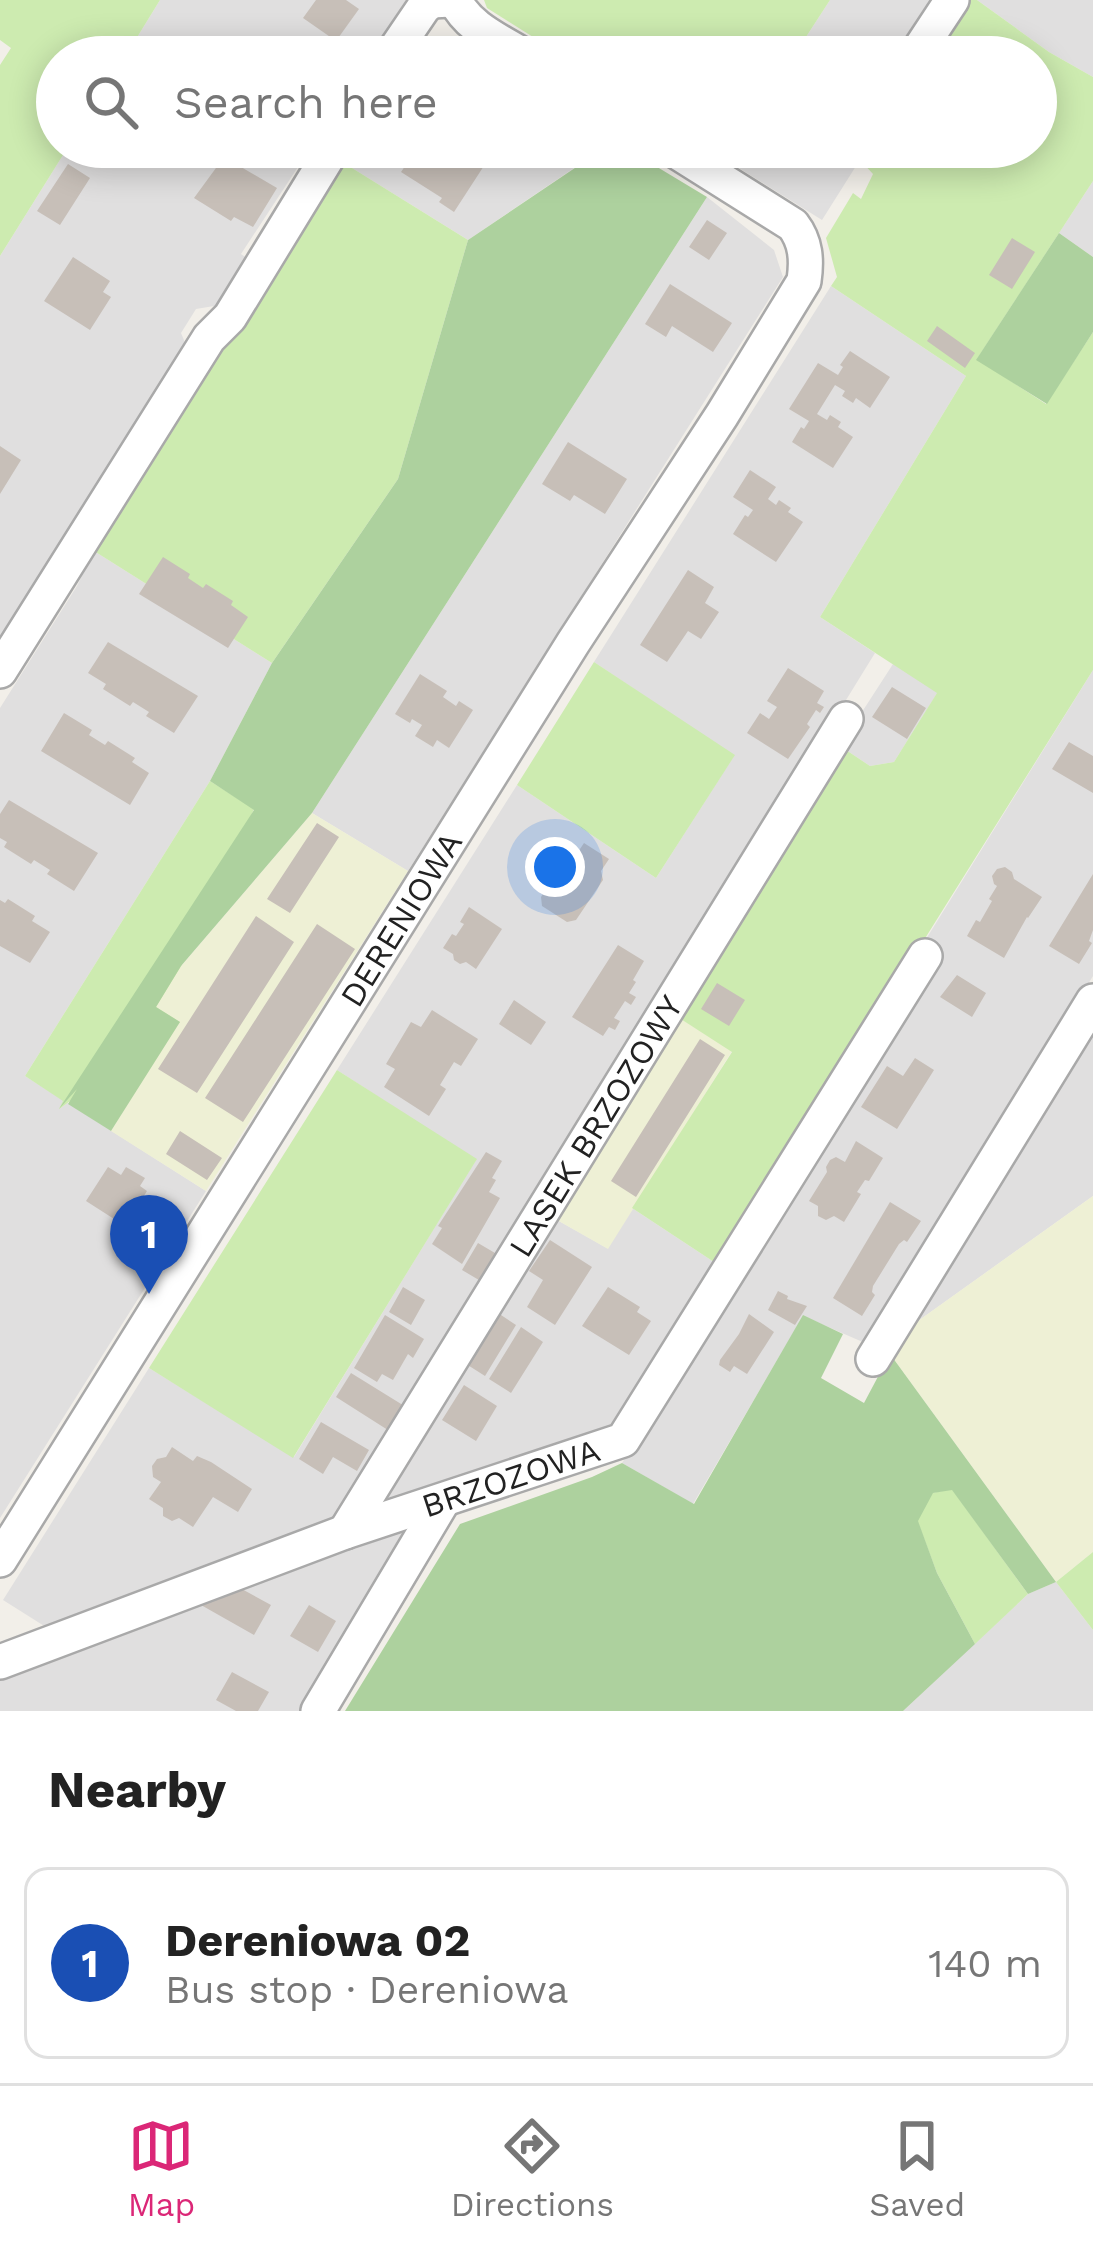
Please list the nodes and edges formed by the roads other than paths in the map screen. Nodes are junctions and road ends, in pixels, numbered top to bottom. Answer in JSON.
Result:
{"nodes":[{"id":1,"x":453,"y":0,"type":"edge"},
{"id":2,"x":952,"y":0,"type":"edge"},
{"id":3,"x":404,"y":36,"type":"edge"},
{"id":4,"x":493,"y":36,"type":"edge"},
{"id":5,"x":928,"y":36,"type":"edge"},
{"id":6,"x":321,"y":168,"type":"edge"},
{"id":7,"x":702,"y":168,"type":"edge"},
{"id":8,"x":0,"y":671,"type":"edge"},
{"id":9,"x":846,"y":719,"type":"dead end"},
{"id":10,"x":925,"y":956,"type":"dead end"},
{"id":11,"x":1093,"y":1001,"type":"edge"},
{"id":12,"x":872,"y":1359,"type":"dead end"},
{"id":13,"x":443,"y":1501,"type":"junction"},
{"id":14,"x":345,"y":1532,"type":"junction"},
{"id":15,"x":0,"y":1560,"type":"edge"},
{"id":16,"x":0,"y":1662,"type":"edge"},
{"id":17,"x":318,"y":1711,"type":"edge"}],
"edges":[{"from":1,"to":3,"type":"street"},
{"from":1,"to":4,"type":"street"},
{"from":2,"to":5,"type":"street"},
{"from":6,"to":8,"type":"street"},
{"from":7,"to":15,"type":"street","name":"DERENIOWA"},
{"from":9,"to":14,"type":"street","name":"LASEK BRZOZOWY"},
{"from":10,"to":13,"type":"street","name":"BRZOZOWA"},
{"from":11,"to":12,"type":"street"},
{"from":13,"to":14,"type":"street","name":"BRZOZOWA"},
{"from":13,"to":17,"type":"street"},
{"from":14,"to":16,"type":"street","name":"BRZOZOWA"}]}
